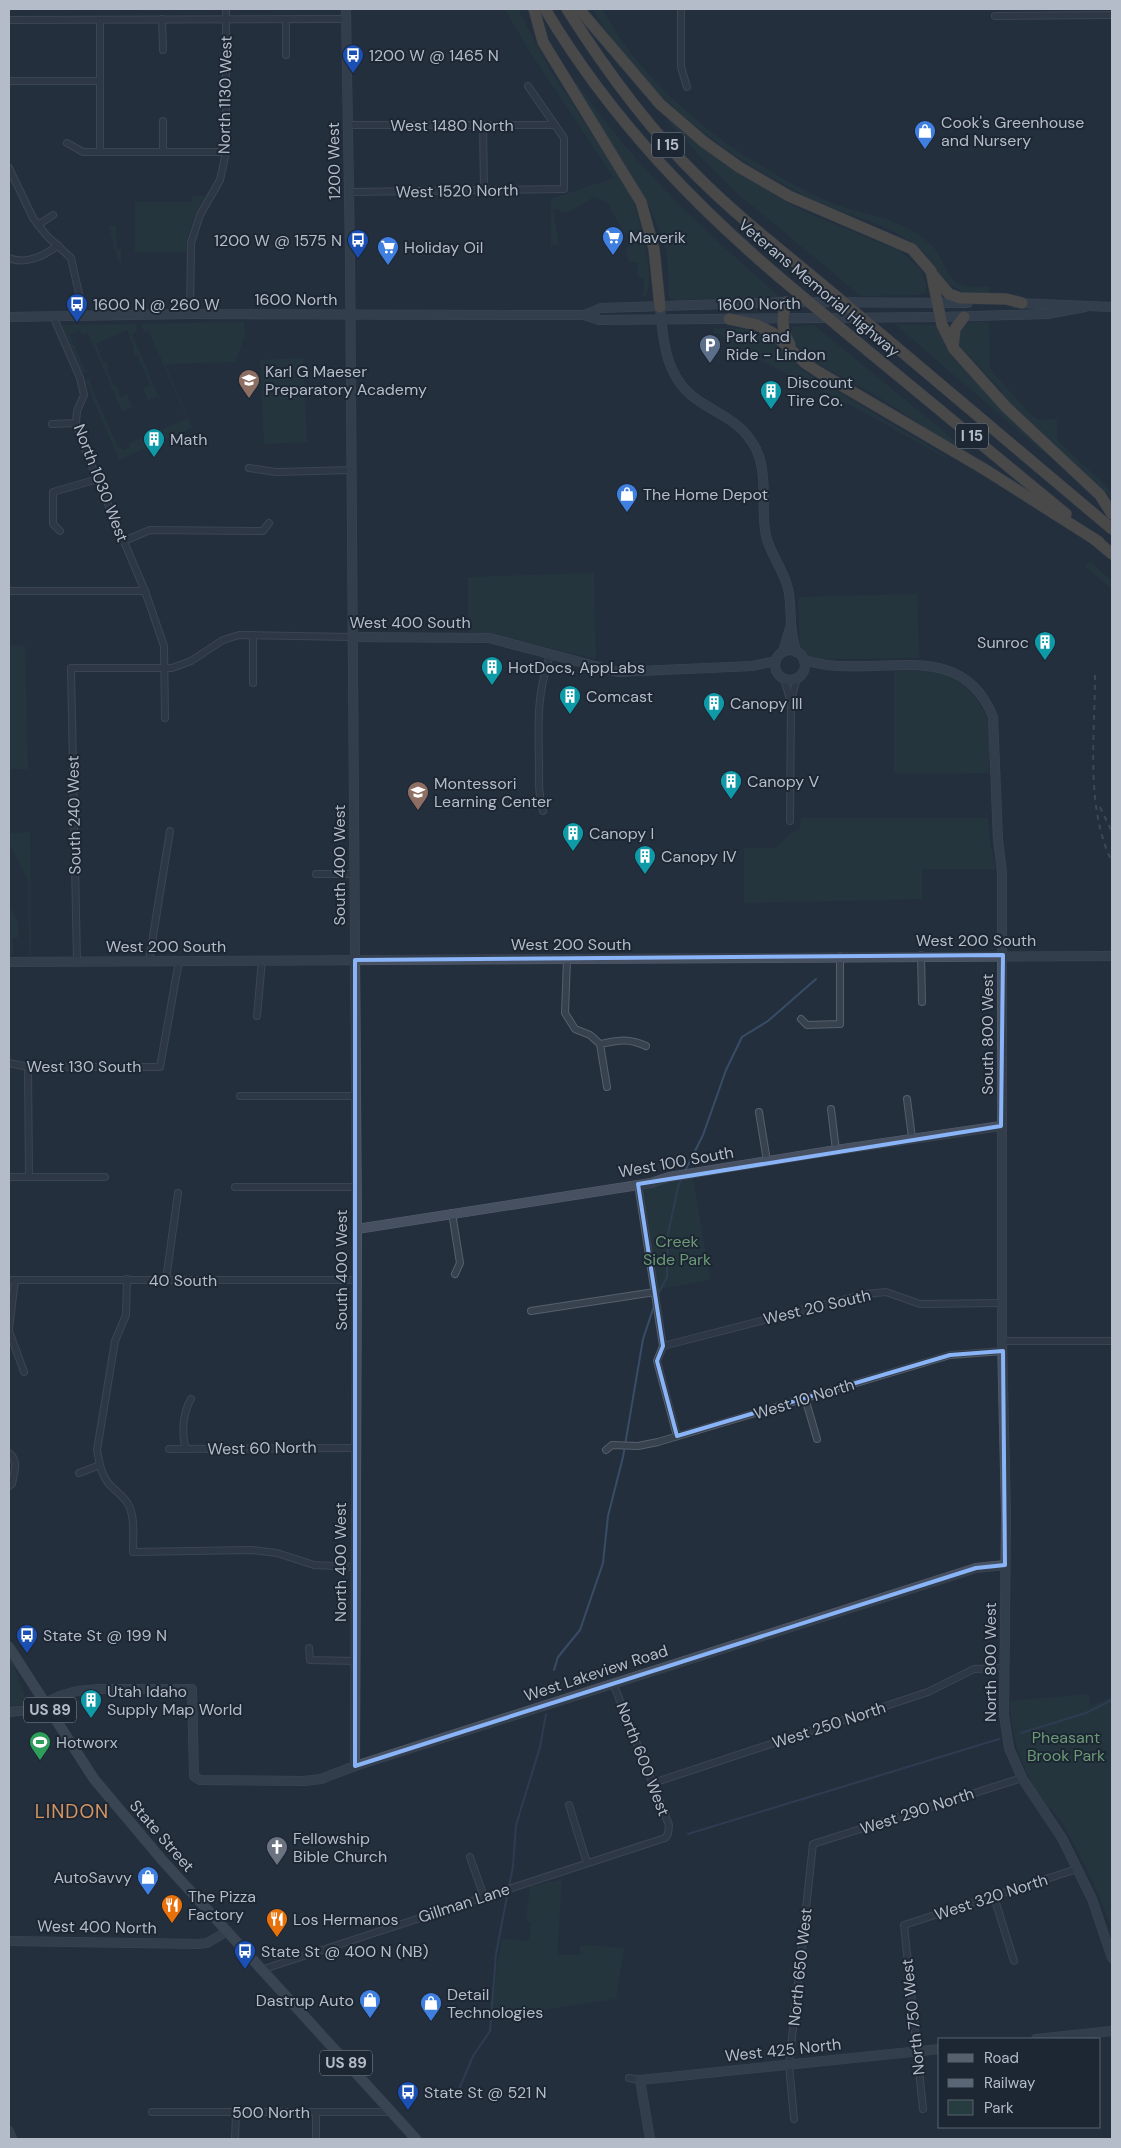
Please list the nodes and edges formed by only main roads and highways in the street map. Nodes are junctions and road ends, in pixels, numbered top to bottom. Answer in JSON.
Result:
{"nodes":[{"id":1,"x":534,"y":9,"type":"edge"},
{"id":2,"x":545,"y":9,"type":"edge"},
{"id":3,"x":567,"y":9,"type":"edge"},
{"id":4,"x":579,"y":9,"type":"edge"},
{"id":5,"x":931,"y":271,"type":"junction"},
{"id":6,"x":786,"y":302,"type":"road end"},
{"id":7,"x":1022,"y":303,"type":"road end"},
{"id":8,"x":660,"y":307,"type":"road end"},
{"id":9,"x":964,"y":316,"type":"road end"},
{"id":10,"x":729,"y":319,"type":"road end"},
{"id":11,"x":954,"y":349,"type":"junction"},
{"id":12,"x":796,"y":355,"type":"junction"},
{"id":13,"x":1112,"y":514,"type":"edge"},
{"id":14,"x":1112,"y":529,"type":"edge"},
{"id":15,"x":1099,"y":542,"type":"junction"},
{"id":16,"x":1112,"y":554,"type":"edge"},
{"id":17,"x":9,"y":1647,"type":"edge"},
{"id":18,"x":416,"y":2139,"type":"edge"}],
"edges":[{"from":1,"to":8,"type":"highway"},
{"from":2,"to":15,"type":"highway","name":"Veterans Memorial Highway","number":"I 15","bridge":true},
{"from":3,"to":14,"type":"highway","name":"Veterans Memorial Highway","number":"I 15","bridge":true},
{"from":4,"to":5,"type":"highway"},
{"from":5,"to":7,"type":"highway"},
{"from":5,"to":11,"type":"highway"},
{"from":6,"to":12,"type":"highway"},
{"from":9,"to":11,"type":"highway"},
{"from":10,"to":12,"type":"highway"},
{"from":11,"to":13,"type":"highway"},
{"from":12,"to":15,"type":"highway"},
{"from":15,"to":16,"type":"highway","name":"Veterans Memorial Highway","number":"I 15"},
{"from":17,"to":18,"type":"main road","name":"State Street","number":"US 89"}]}
